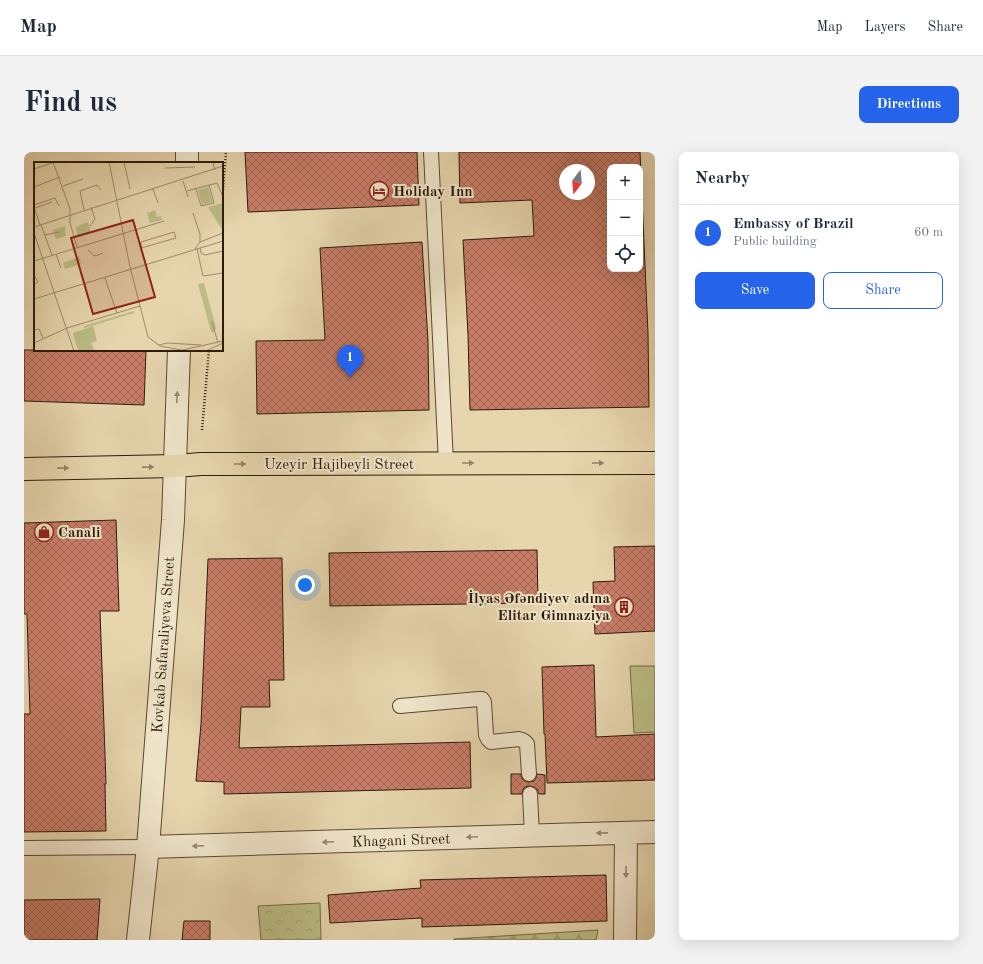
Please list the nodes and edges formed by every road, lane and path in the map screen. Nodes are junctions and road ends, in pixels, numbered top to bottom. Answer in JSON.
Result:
{"nodes":[{"id":1,"x":226,"y":152,"type":"edge"},
{"id":2,"x":431,"y":152,"type":"edge"},
{"id":3,"x":223,"y":190,"type":"edge"},
{"id":4,"x":179,"y":351,"type":"edge"},
{"id":5,"x":209,"y":351,"type":"edge"},
{"id":6,"x":202,"y":436,"type":"dead end"},
{"id":7,"x":446,"y":463,"type":"junction"},
{"id":8,"x":655,"y":463,"type":"edge"},
{"id":9,"x":175,"y":466,"type":"junction"},
{"id":10,"x":24,"y":469,"type":"edge"},
{"id":11,"x":400,"y":706,"type":"dead end"},
{"id":12,"x":529,"y":774,"type":"dead end"},
{"id":13,"x":530,"y":794,"type":"dead end"},
{"id":14,"x":655,"y":832,"type":"edge"},
{"id":15,"x":626,"y":833,"type":"junction"},
{"id":16,"x":532,"y":835,"type":"junction"},
{"id":17,"x":148,"y":847,"type":"junction"},
{"id":18,"x":24,"y":848,"type":"edge"},
{"id":19,"x":138,"y":940,"type":"edge"},
{"id":20,"x":625,"y":940,"type":"edge"}],
"edges":[{"from":1,"to":3,"type":"path"},
{"from":2,"to":7,"type":"lane"},
{"from":9,"to":4,"type":"street","name":"Kovkab Safaraliyeva Street","one_way":true},
{"from":5,"to":6,"type":"path"},
{"from":7,"to":8,"type":"highway","name":"Uzeyir Hajibeyli Street","one_way":true},
{"from":9,"to":7,"type":"highway","name":"Uzeyir Hajibeyli Street","one_way":true},
{"from":10,"to":9,"type":"highway","name":"Uzeyir Hajibeyli Street","one_way":true},
{"from":9,"to":17,"type":"street","name":"Kovkab Safaraliyeva Street"},
{"from":11,"to":12,"type":"lane"},
{"from":13,"to":16,"type":"lane"},
{"from":14,"to":15,"type":"street","name":"Khagani Street"},
{"from":15,"to":16,"type":"street","name":"Khagani Street","one_way":true},
{"from":15,"to":20,"type":"street","one_way":true},
{"from":16,"to":17,"type":"street","name":"Khagani Street","one_way":true},
{"from":17,"to":18,"type":"lane"},
{"from":17,"to":19,"type":"street","name":"Kovkab Safaraliyeva Street"}]}
